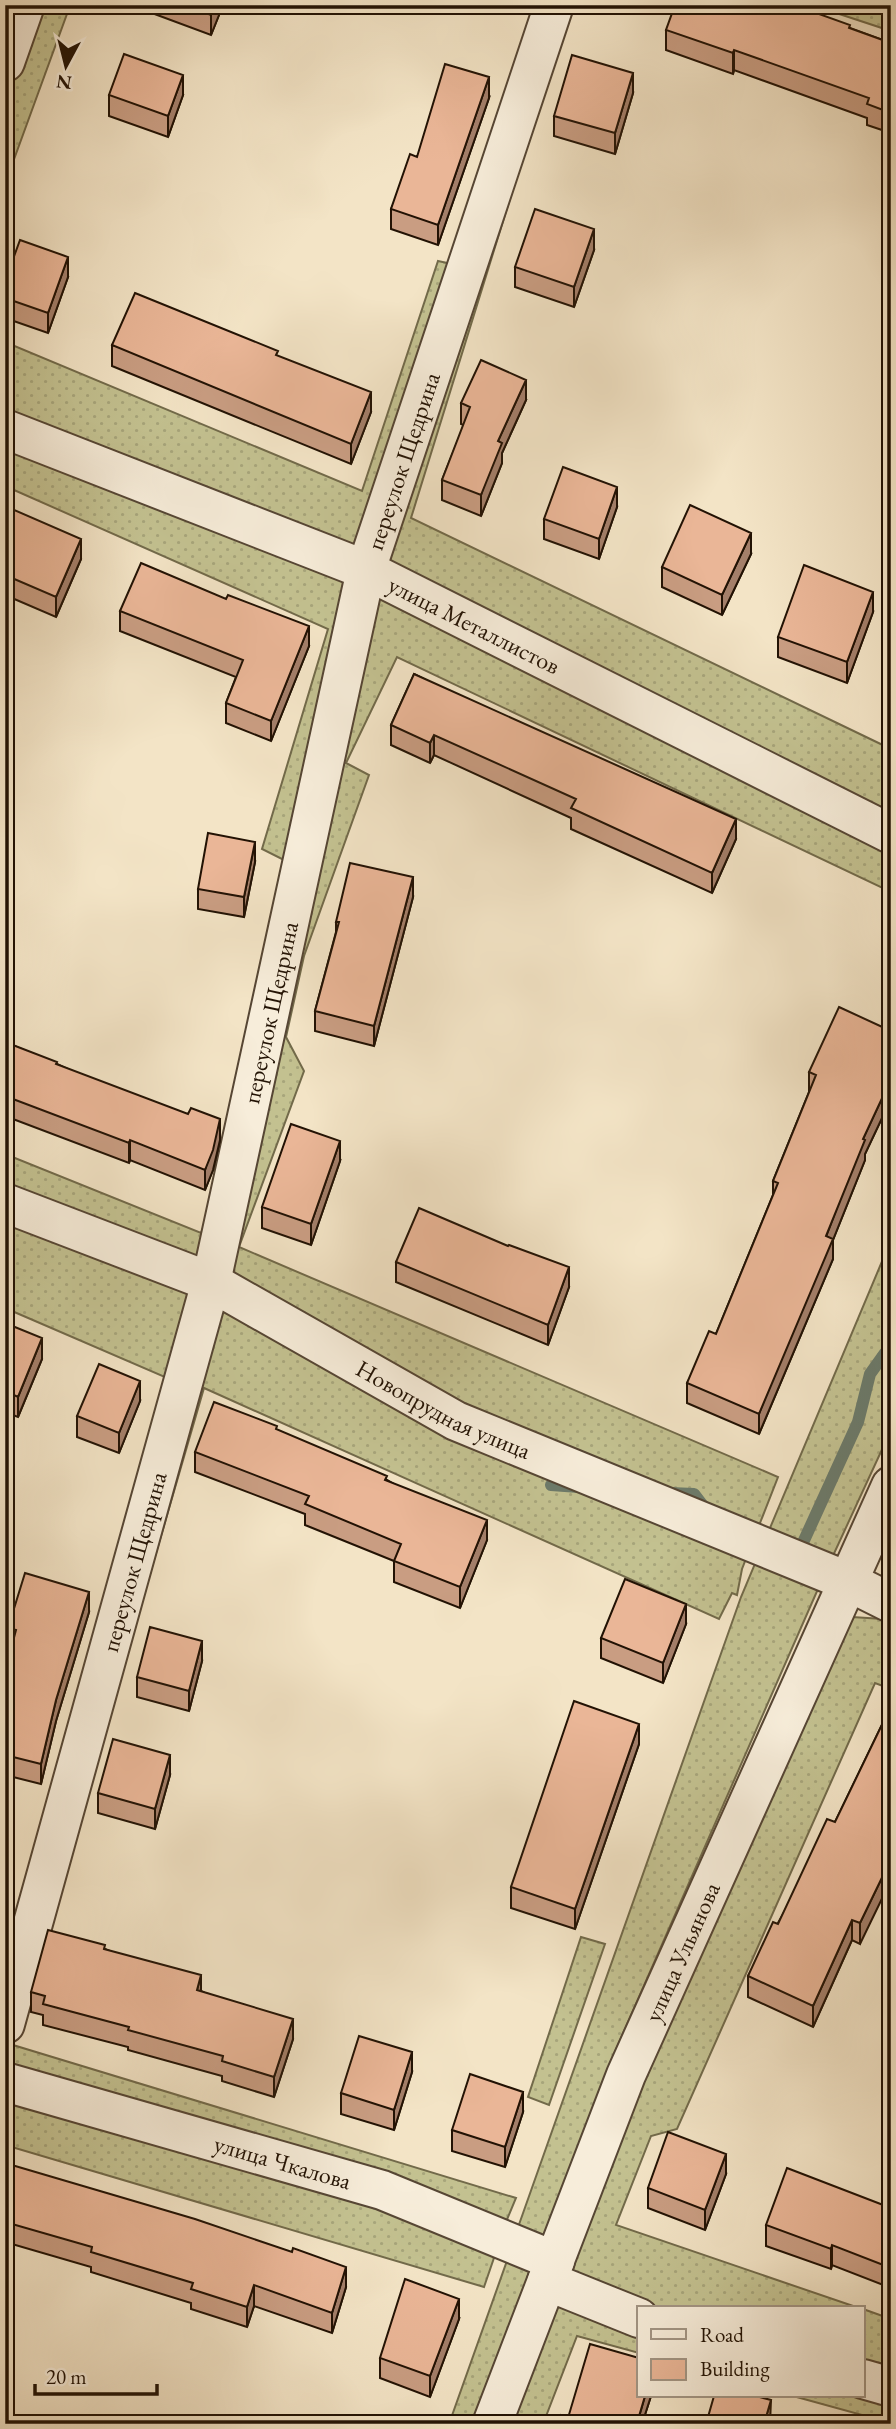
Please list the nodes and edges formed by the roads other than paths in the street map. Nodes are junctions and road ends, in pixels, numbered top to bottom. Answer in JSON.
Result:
{"nodes":[{"id":1,"x":25,"y":5,"type":"edge"},
{"id":2,"x":554,"y":5,"type":"edge"},
{"id":3,"x":5,"y":62,"type":"edge"},
{"id":4,"x":5,"y":429,"type":"edge"},
{"id":5,"x":366,"y":570,"type":"junction"},
{"id":6,"x":891,"y":834,"type":"edge"},
{"id":7,"x":5,"y":1203,"type":"edge"},
{"id":8,"x":211,"y":1282,"type":"junction"},
{"id":9,"x":891,"y":1486,"type":"edge"},
{"id":10,"x":847,"y":1581,"type":"junction"},
{"id":11,"x":891,"y":1603,"type":"edge"},
{"id":12,"x":5,"y":2024,"type":"edge"},
{"id":13,"x":5,"y":2082,"type":"edge"},
{"id":14,"x":551,"y":2271,"type":"junction"},
{"id":15,"x":637,"y":2317,"type":"edge"},
{"id":16,"x":864,"y":2379,"type":"edge"},
{"id":17,"x":891,"y":2387,"type":"edge"},
{"id":18,"x":492,"y":2424,"type":"edge"}],
"edges":[{"from":1,"to":3,"type":"street"},
{"from":2,"to":5,"type":"street","name":"переулок Щедрина"},
{"from":4,"to":5,"type":"street","name":"улица Металлистов"},
{"from":5,"to":6,"type":"street","name":"улица Металлистов"},
{"from":5,"to":8,"type":"street","name":"переулок Щедрина"},
{"from":7,"to":8,"type":"street","name":"Новопрудная улица"},
{"from":8,"to":10,"type":"street","name":"Новопрудная улица"},
{"from":8,"to":12,"type":"street","name":"переулок Щедрина"},
{"from":9,"to":10,"type":"street","name":"улица Ульянова"},
{"from":10,"to":11,"type":"street","name":"Новопрудная улица"},
{"from":10,"to":14,"type":"street","name":"улица Ульянова"},
{"from":13,"to":14,"type":"street","name":"улица Чкалова"},
{"from":14,"to":15,"type":"street","name":"улица Чкалова"},
{"from":14,"to":18,"type":"street","name":"улица Ульянова"},
{"from":16,"to":17,"type":"street"}]}
